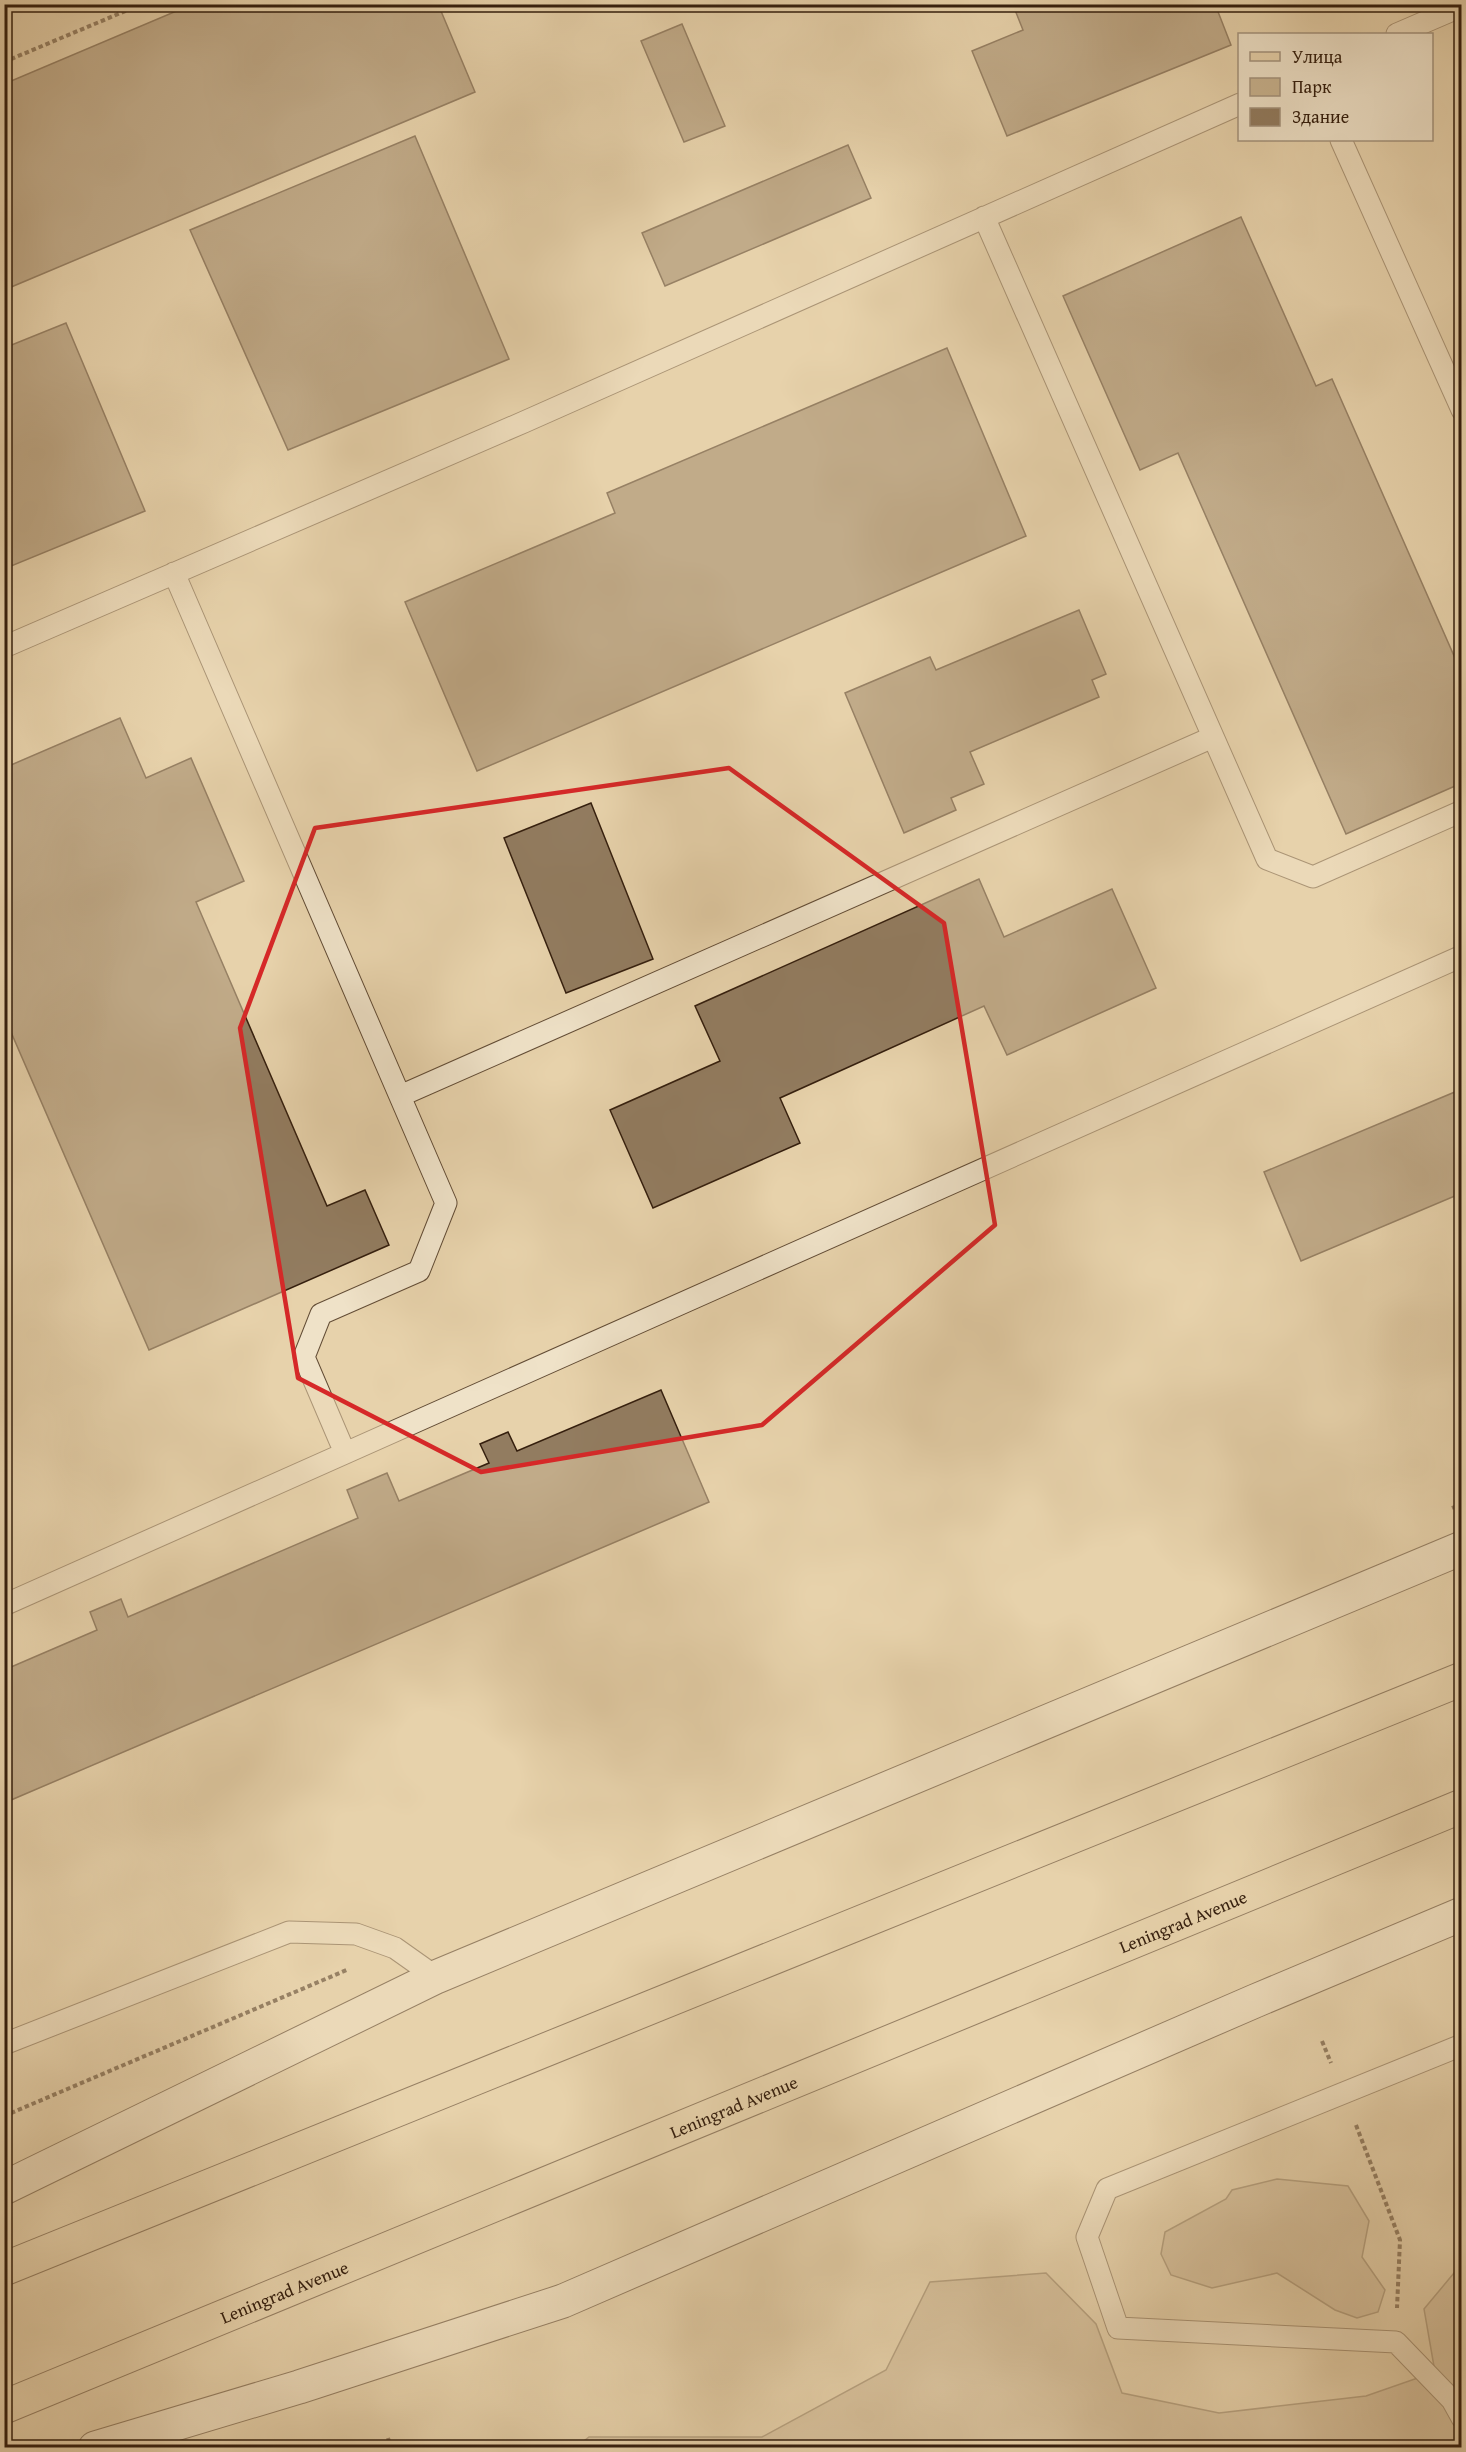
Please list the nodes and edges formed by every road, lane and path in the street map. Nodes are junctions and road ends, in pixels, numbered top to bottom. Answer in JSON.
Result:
{"nodes":[{"id":1,"x":142,"y":4,"type":"edge"},
{"id":2,"x":1461,"y":6,"type":"edge"},
{"id":3,"x":1399,"y":33,"type":"edge"},
{"id":4,"x":4,"y":62,"type":"edge"},
{"id":5,"x":1238,"y":104,"type":"edge"},
{"id":6,"x":1341,"y":141,"type":"edge"},
{"id":7,"x":984,"y":218,"type":"junction"},
{"id":8,"x":1461,"y":410,"type":"edge"},
{"id":9,"x":174,"y":573,"type":"junction"},
{"id":10,"x":4,"y":647,"type":"edge"},
{"id":11,"x":1213,"y":737,"type":"junction"},
{"id":12,"x":1461,"y":811,"type":"edge"},
{"id":13,"x":1461,"y":956,"type":"edge"},
{"id":14,"x":399,"y":1096,"type":"junction"},
{"id":15,"x":345,"y":1453,"type":"junction"},
{"id":16,"x":1461,"y":1548,"type":"edge"},
{"id":17,"x":4,"y":1605,"type":"edge"},
{"id":18,"x":1461,"y":1679,"type":"edge"},
{"id":19,"x":1461,"y":1806,"type":"edge"},
{"id":20,"x":1461,"y":1914,"type":"edge"},
{"id":21,"x":436,"y":1977,"type":"junction"},
{"id":22,"x":1322,"y":2041,"type":"dead end"},
{"id":23,"x":4,"y":2044,"type":"edge"},
{"id":24,"x":1461,"y":2045,"type":"edge"},
{"id":25,"x":1344,"y":2094,"type":"junction"},
{"id":26,"x":4,"y":2188,"type":"edge"},
{"id":27,"x":4,"y":2269,"type":"edge"},
{"id":28,"x":1396,"y":2342,"type":"junction"},
{"id":29,"x":4,"y":2407,"type":"edge"},
{"id":30,"x":1461,"y":2418,"type":"edge"},
{"id":31,"x":388,"y":2438,"type":"dead end"},
{"id":32,"x":95,"y":2448,"type":"edge"},
{"id":33,"x":391,"y":2448,"type":"edge"}],
"edges":[{"from":1,"to":4,"type":"path"},
{"from":2,"to":3,"type":"lane"},
{"from":5,"to":7,"type":"lane"},
{"from":6,"to":8,"type":"lane"},
{"from":7,"to":9,"type":"lane"},
{"from":7,"to":11,"type":"lane"},
{"from":9,"to":10,"type":"lane"},
{"from":9,"to":14,"type":"lane"},
{"from":11,"to":12,"type":"lane"},
{"from":11,"to":14,"type":"lane"},
{"from":13,"to":15,"type":"lane"},
{"from":14,"to":15,"type":"lane"},
{"from":15,"to":17,"type":"lane"},
{"from":16,"to":21,"type":"main road"},
{"from":18,"to":27,"type":"main road"},
{"from":19,"to":29,"type":"main road","name":"Leningrad Avenue"},
{"from":20,"to":32,"type":"main road"},
{"from":21,"to":23,"type":"lane"},
{"from":21,"to":26,"type":"main road"},
{"from":22,"to":25,"type":"path"},
{"from":24,"to":25,"type":"lane"},
{"from":25,"to":28,"type":"path"},
{"from":25,"to":28,"type":"lane"},
{"from":28,"to":30,"type":"lane"},
{"from":31,"to":33,"type":"path"}]}
